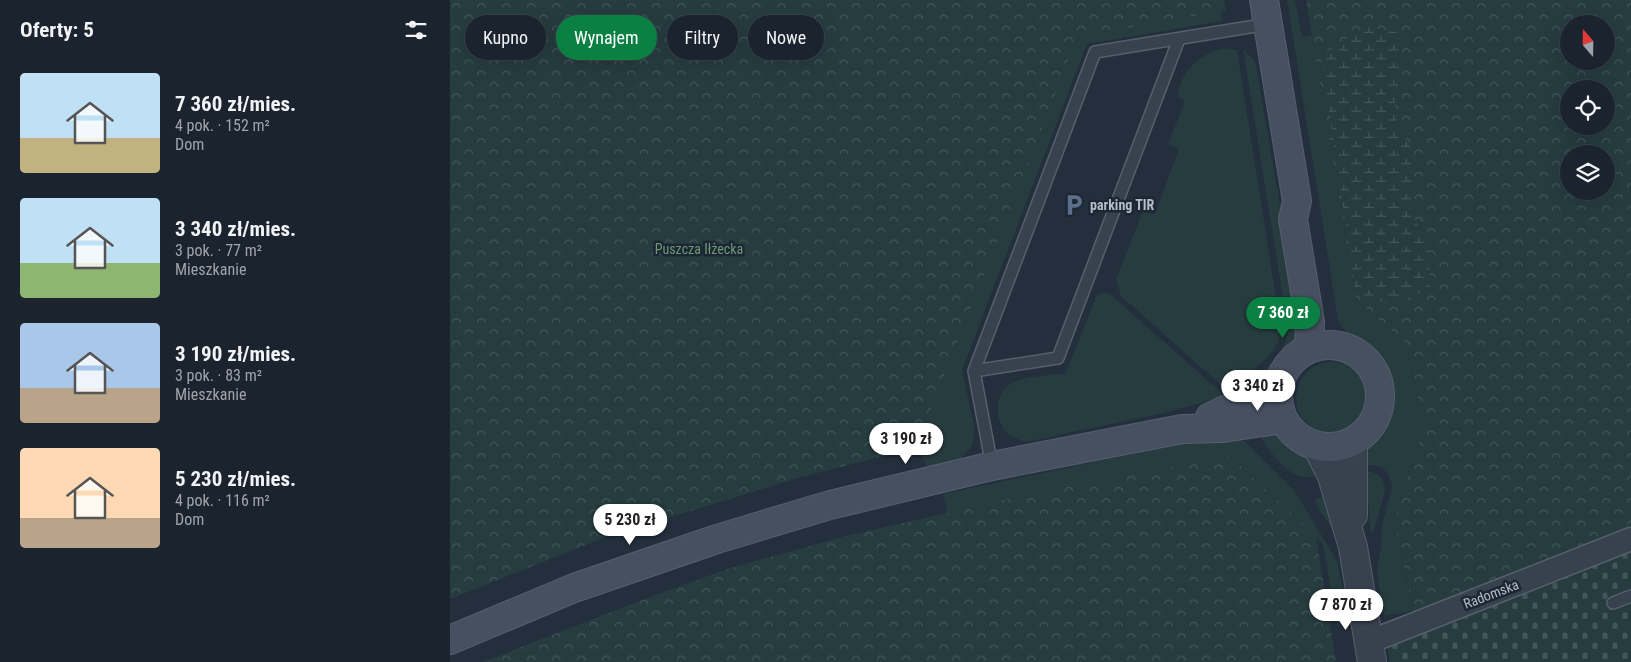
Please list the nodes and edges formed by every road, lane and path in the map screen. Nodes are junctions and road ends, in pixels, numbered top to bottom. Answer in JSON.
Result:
{"nodes":[{"id":1,"x":1266,"y":12,"type":"edge"},
{"id":2,"x":1179,"y":39,"type":"junction"},
{"id":3,"x":1297,"y":201,"type":"junction"},
{"id":4,"x":1339,"y":346,"type":"junction"},
{"id":5,"x":1309,"y":349,"type":"junction"},
{"id":6,"x":974,"y":371,"type":"junction"},
{"id":7,"x":1280,"y":407,"type":"junction"},
{"id":8,"x":1353,"y":442,"type":"junction"},
{"id":9,"x":1317,"y":446,"type":"junction"},
{"id":10,"x":992,"y":466,"type":"junction"},
{"id":11,"x":1631,"y":540,"type":"edge"},
{"id":12,"x":1353,"y":547,"type":"junction"},
{"id":13,"x":1631,"y":596,"type":"edge"},
{"id":14,"x":1613,"y":603,"type":"dead end"},
{"id":15,"x":450,"y":640,"type":"edge"},
{"id":16,"x":1371,"y":652,"type":"edge"}],
"edges":[{"from":1,"to":2,"type":"lane"},
{"from":1,"to":3,"type":"main road"},
{"from":2,"to":6,"type":"lane"},
{"from":2,"to":6,"type":"lane"},
{"from":3,"to":4,"type":"main road"},
{"from":3,"to":5,"type":"main road"},
{"from":4,"to":5,"type":"main road"},
{"from":4,"to":8,"type":"main road"},
{"from":5,"to":7,"type":"main road"},
{"from":6,"to":10,"type":"lane"},
{"from":7,"to":9,"type":"main road"},
{"from":7,"to":10,"type":"main road"},
{"from":8,"to":9,"type":"main road"},
{"from":8,"to":12,"type":"street"},
{"from":9,"to":12,"type":"street"},
{"from":10,"to":15,"type":"main road"},
{"from":11,"to":16,"type":"street","name":"Radomska"},
{"from":12,"to":16,"type":"street"},
{"from":13,"to":14,"type":"lane"}]}
